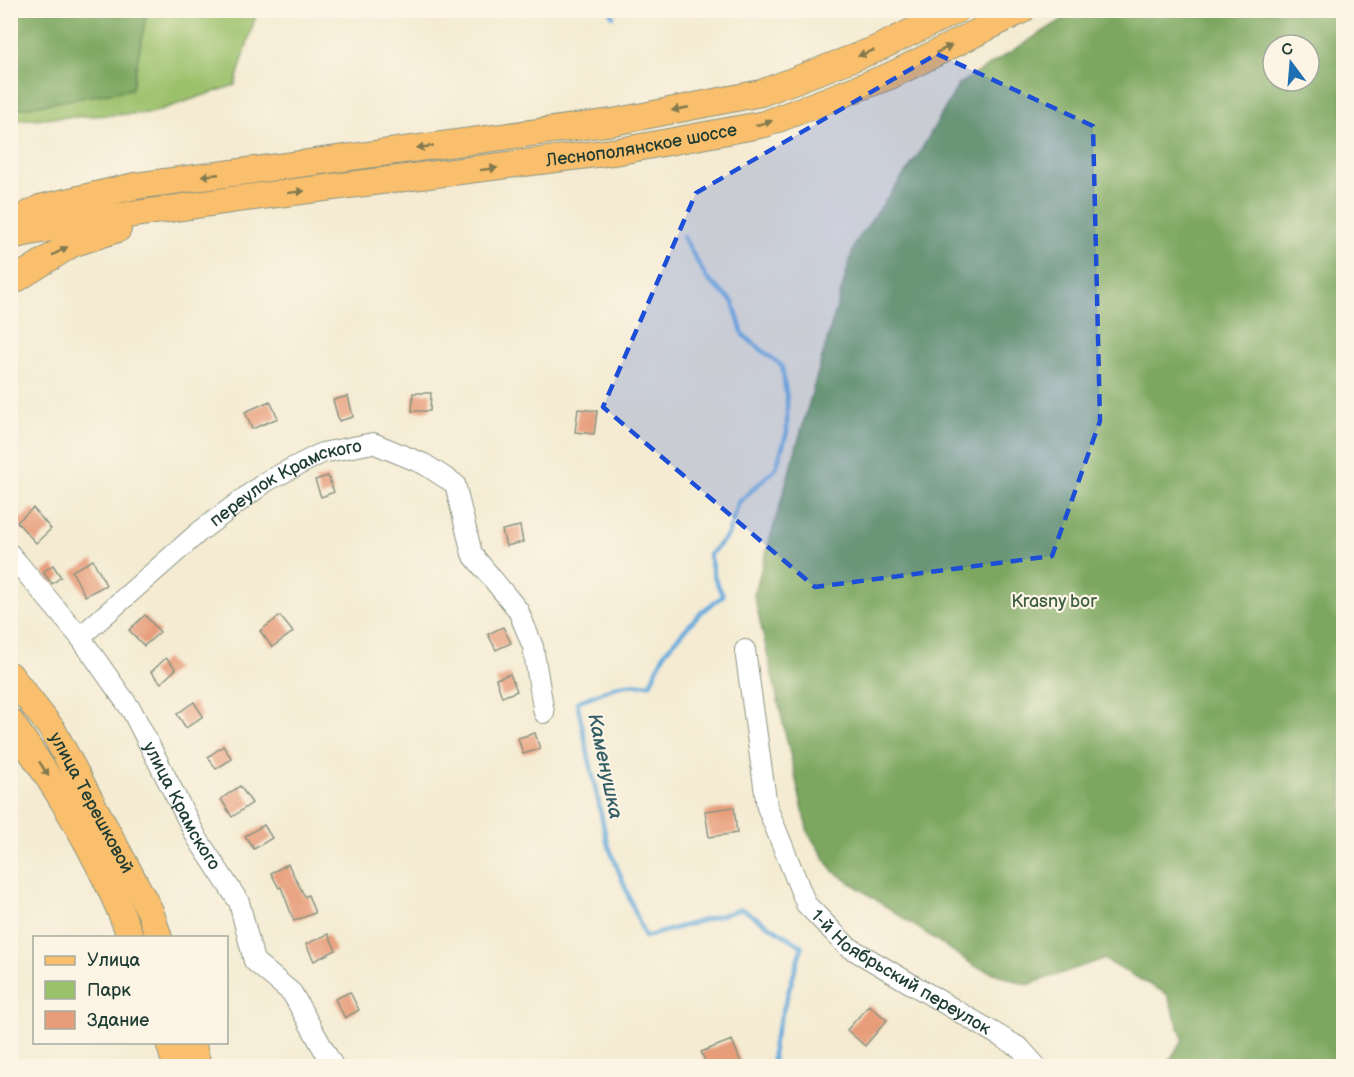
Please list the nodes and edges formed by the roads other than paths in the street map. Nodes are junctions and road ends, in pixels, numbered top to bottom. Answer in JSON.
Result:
{"nodes":[{"id":1,"x":957,"y":10,"type":"edge"},
{"id":2,"x":1022,"y":10,"type":"edge"},
{"id":3,"x":237,"y":199,"type":"junction"},
{"id":4,"x":40,"y":208,"type":"junction"},
{"id":5,"x":10,"y":217,"type":"edge"},
{"id":6,"x":10,"y":224,"type":"edge"},
{"id":7,"x":10,"y":236,"type":"edge"},
{"id":8,"x":10,"y":283,"type":"edge"},
{"id":9,"x":10,"y":554,"type":"edge"},
{"id":10,"x":80,"y":638,"type":"junction"},
{"id":11,"x":745,"y":650,"type":"dead end"},
{"id":12,"x":10,"y":657,"type":"edge"},
{"id":13,"x":10,"y":675,"type":"edge"},
{"id":14,"x":544,"y":713,"type":"dead end"},
{"id":15,"x":10,"y":721,"type":"edge"},
{"id":16,"x":52,"y":729,"type":"junction"},
{"id":17,"x":130,"y":936,"type":"edge"},
{"id":18,"x":158,"y":936,"type":"edge"},
{"id":19,"x":170,"y":1044,"type":"edge"},
{"id":20,"x":192,"y":1044,"type":"edge"},
{"id":21,"x":176,"y":1066,"type":"edge"},
{"id":22,"x":198,"y":1066,"type":"edge"},
{"id":23,"x":333,"y":1066,"type":"edge"},
{"id":24,"x":1036,"y":1066,"type":"edge"}],
"edges":[{"from":1,"to":4,"type":"main road","name":"Леснополянское шоссе","one_way":true},
{"from":3,"to":2,"type":"main road","name":"Леснополянское шоссе","one_way":true},
{"from":3,"to":7,"type":"main road"},
{"from":8,"to":3,"type":"main road","one_way":true},
{"from":4,"to":5,"type":"main road"},
{"from":4,"to":6,"type":"main road"},
{"from":9,"to":10,"type":"street","name":"улица Крамского"},
{"from":10,"to":14,"type":"street","name":"переулок Крамского"},
{"from":10,"to":23,"type":"street","name":"улица Крамского"},
{"from":11,"to":24,"type":"street","name":"1-й Ноябрьский переулок"},
{"from":12,"to":16,"type":"main road"},
{"from":13,"to":16,"type":"main road","name":"улица Терешковой"},
{"from":15,"to":17,"type":"main road","name":"улица Терешковой","one_way":true},
{"from":16,"to":18,"type":"main road","name":"улица Терешковой"},
{"from":19,"to":21,"type":"main road"},
{"from":20,"to":22,"type":"main road"}]}
